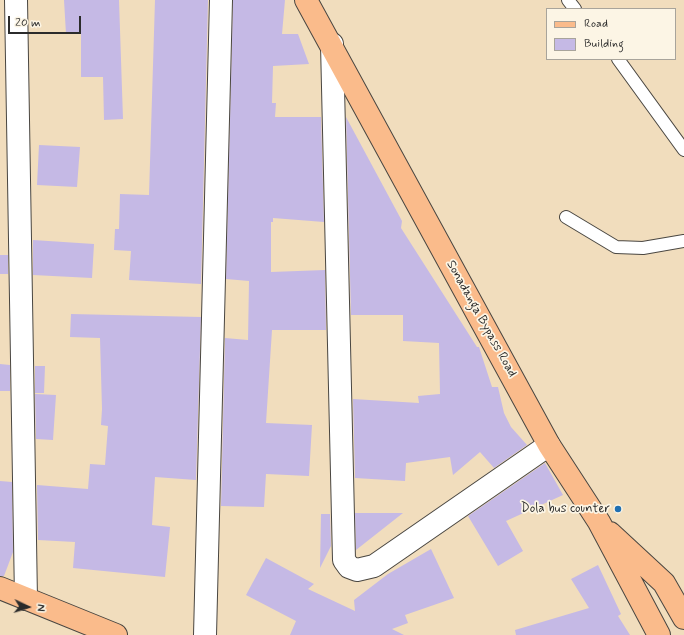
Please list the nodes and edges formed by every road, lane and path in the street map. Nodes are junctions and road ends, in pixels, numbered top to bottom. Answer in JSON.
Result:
{"nodes":[{"id":1,"x":16,"y":0,"type":"edge"},
{"id":2,"x":221,"y":0,"type":"edge"},
{"id":3,"x":306,"y":0,"type":"edge"},
{"id":4,"x":568,"y":0,"type":"edge"},
{"id":5,"x":574,"y":8,"type":"edge"},
{"id":6,"x":332,"y":44,"type":"junction"},
{"id":7,"x":619,"y":60,"type":"edge"},
{"id":8,"x":684,"y":150,"type":"edge"},
{"id":9,"x":566,"y":217,"type":"dead end"},
{"id":10,"x":684,"y":241,"type":"edge"},
{"id":11,"x":549,"y":445,"type":"junction"},
{"id":12,"x":599,"y":522,"type":"junction"},
{"id":13,"x":0,"y":588,"type":"edge"},
{"id":14,"x":26,"y":598,"type":"junction"},
{"id":15,"x":684,"y":618,"type":"edge"},
{"id":16,"x":116,"y":635,"type":"edge"},
{"id":17,"x":205,"y":635,"type":"edge"},
{"id":18,"x":659,"y":635,"type":"edge"}],
"edges":[{"from":1,"to":14,"type":"street"},
{"from":2,"to":17,"type":"street"},
{"from":3,"to":6,"type":"main road","name":"Sonadanga Bypass Road"},
{"from":4,"to":5,"type":"lane"},
{"from":6,"to":11,"type":"main road","name":"Sonadanga Bypass Road"},
{"from":6,"to":11,"type":"street"},
{"from":7,"to":8,"type":"lane"},
{"from":9,"to":10,"type":"lane"},
{"from":11,"to":12,"type":"main road","name":"Sonadanga Bypass Road"},
{"from":12,"to":15,"type":"main road"},
{"from":12,"to":18,"type":"main road","name":"Sonadanga Bypass Road"},
{"from":13,"to":14,"type":"main road"},
{"from":14,"to":16,"type":"main road"}]}
